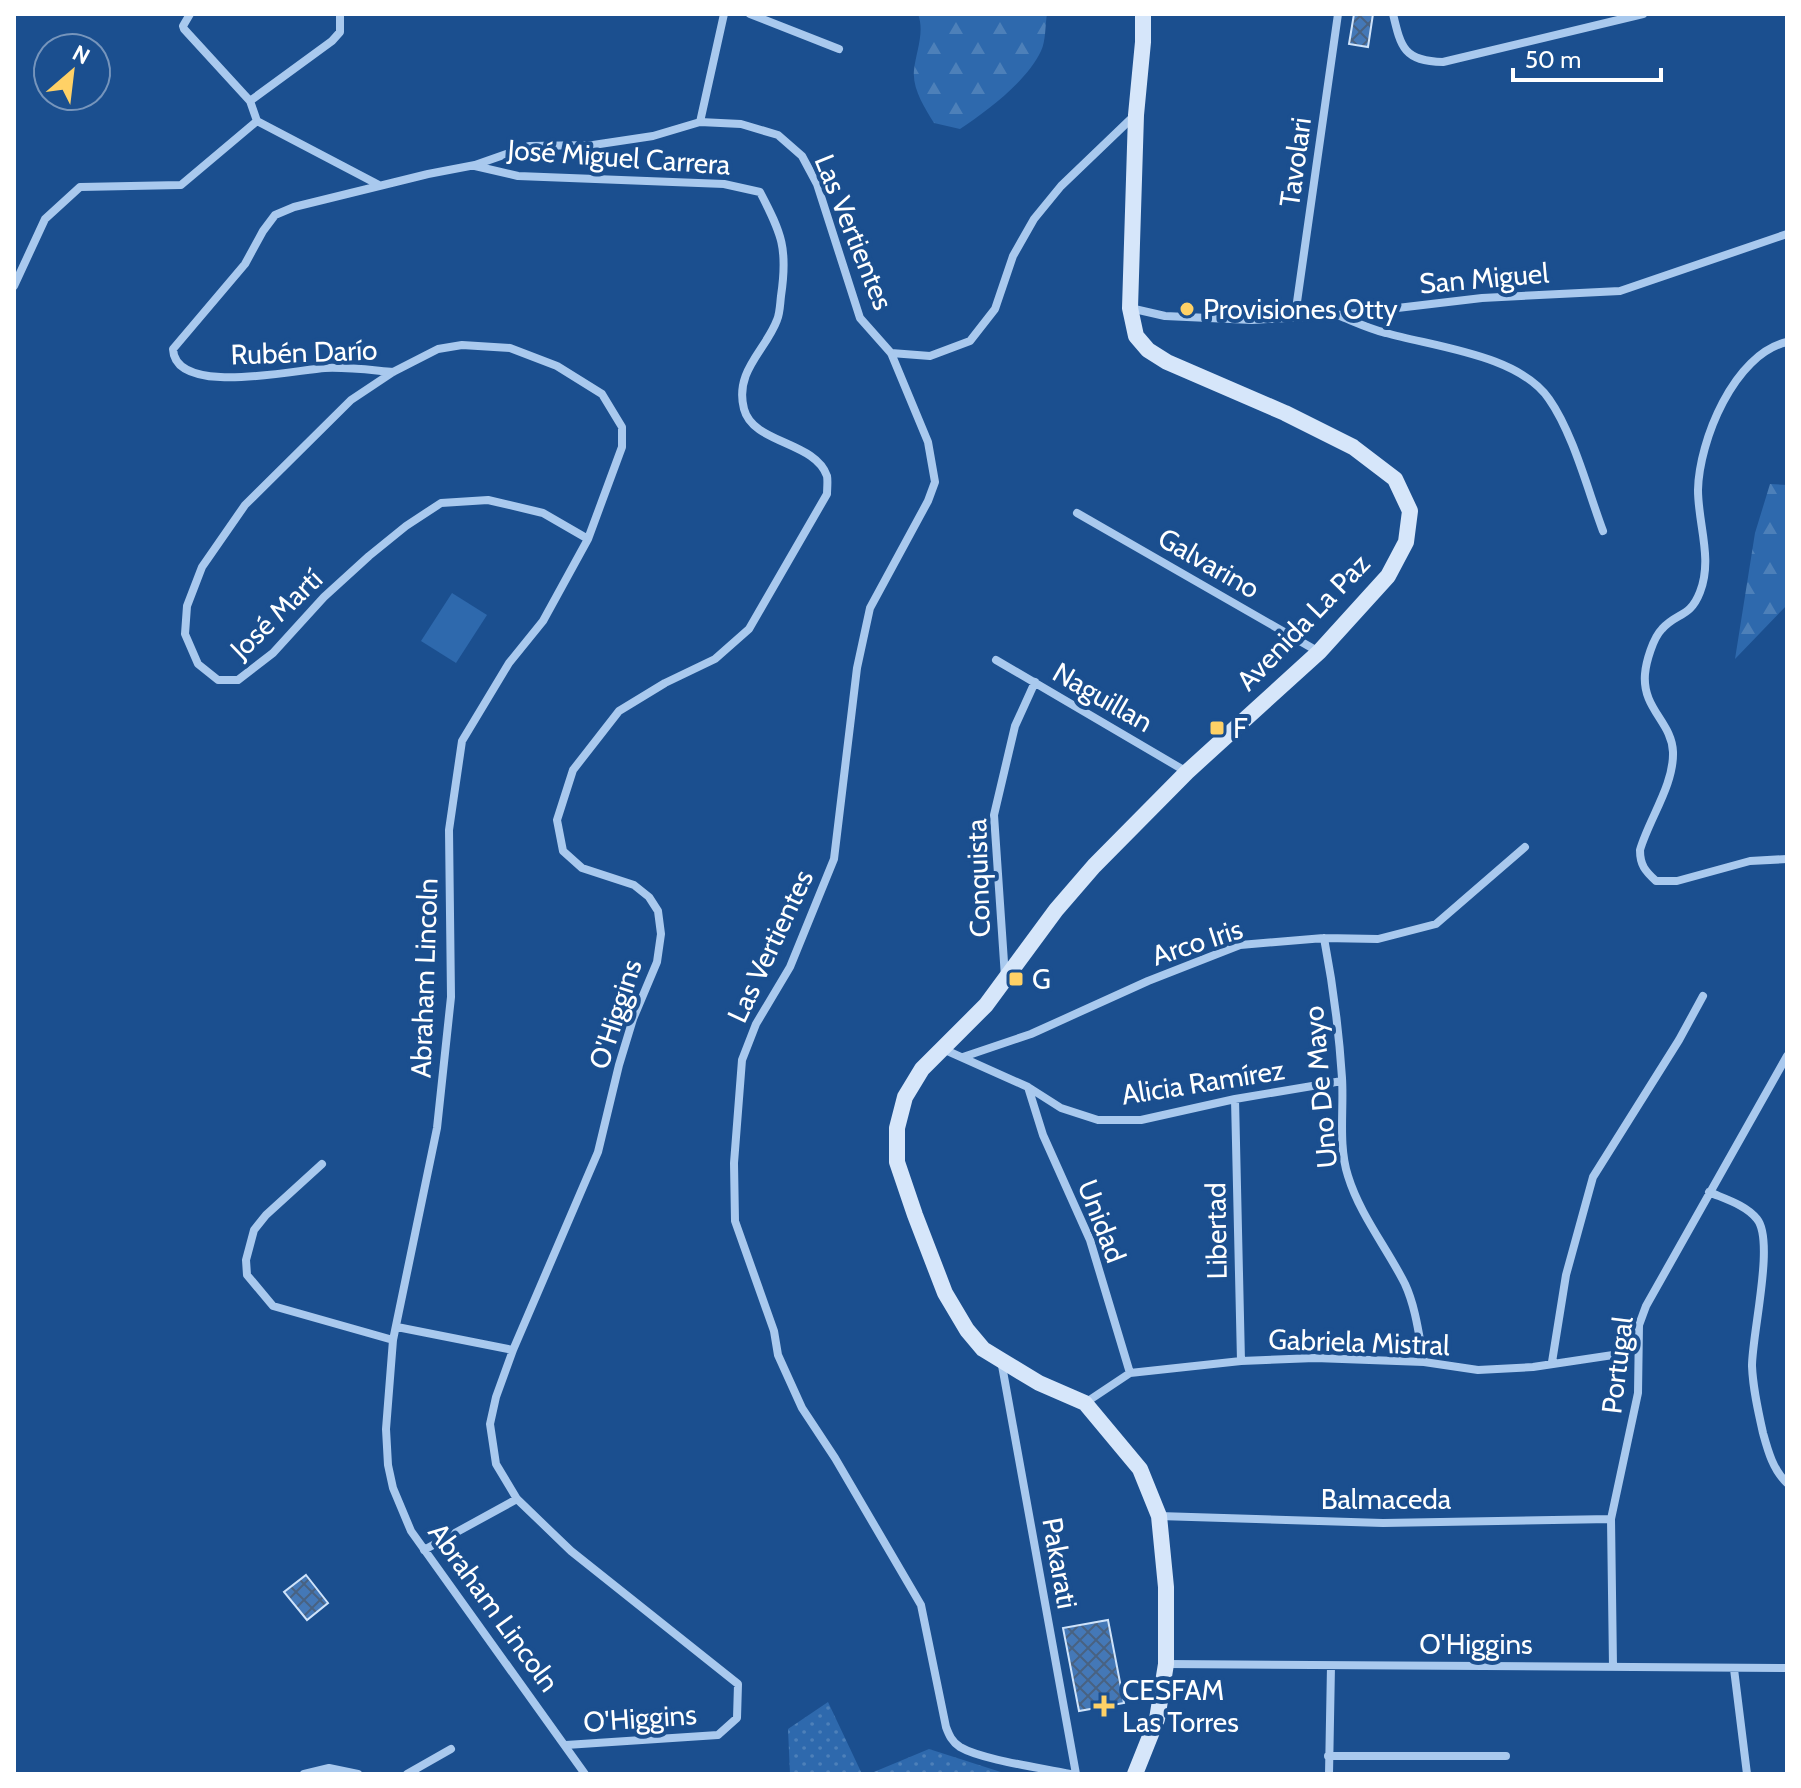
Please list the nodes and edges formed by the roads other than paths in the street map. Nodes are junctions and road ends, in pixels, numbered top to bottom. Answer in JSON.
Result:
{"nodes":[{"id":1,"x":190,"y":14,"type":"edge"},
{"id":2,"x":340,"y":14,"type":"edge"},
{"id":3,"x":724,"y":14,"type":"edge"},
{"id":4,"x":750,"y":14,"type":"edge"},
{"id":5,"x":1143,"y":14,"type":"edge"},
{"id":6,"x":1338,"y":14,"type":"edge"},
{"id":7,"x":1393,"y":14,"type":"edge"},
{"id":8,"x":1643,"y":14,"type":"edge"},
{"id":9,"x":839,"y":49,"type":"dead end"},
{"id":10,"x":250,"y":101,"type":"junction"},
{"id":11,"x":1136,"y":115,"type":"junction"},
{"id":12,"x":257,"y":121,"type":"junction"},
{"id":13,"x":700,"y":122,"type":"junction"},
{"id":14,"x":475,"y":165,"type":"junction"},
{"id":15,"x":379,"y":186,"type":"junction"},
{"id":16,"x":760,"y":192,"type":"joint"},
{"id":17,"x":1787,"y":234,"type":"edge"},
{"id":18,"x":14,"y":286,"type":"edge"},
{"id":19,"x":1130,"y":308,"type":"junction"},
{"id":20,"x":1338,"y":315,"type":"junction"},
{"id":21,"x":1295,"y":316,"type":"junction"},
{"id":22,"x":1787,"y":342,"type":"edge"},
{"id":23,"x":891,"y":353,"type":"junction"},
{"id":24,"x":173,"y":359,"type":"joint"},
{"id":25,"x":393,"y":372,"type":"junction"},
{"id":26,"x":1077,"y":513,"type":"dead end"},
{"id":27,"x":1603,"y":531,"type":"dead end"},
{"id":28,"x":588,"y":539,"type":"junction"},
{"id":29,"x":1319,"y":652,"type":"junction"},
{"id":30,"x":996,"y":660,"type":"dead end"},
{"id":31,"x":1035,"y":682,"type":"junction"},
{"id":32,"x":1187,"y":772,"type":"junction"},
{"id":33,"x":1525,"y":847,"type":"dead end"},
{"id":34,"x":1787,"y":859,"type":"edge"},
{"id":35,"x":1324,"y":938,"type":"junction"},
{"id":36,"x":1005,"y":981,"type":"junction"},
{"id":37,"x":1703,"y":996,"type":"dead end"},
{"id":38,"x":943,"y":1049,"type":"junction"},
{"id":39,"x":1787,"y":1056,"type":"edge"},
{"id":40,"x":963,"y":1057,"type":"junction"},
{"id":41,"x":1342,"y":1081,"type":"junction"},
{"id":42,"x":1028,"y":1087,"type":"junction"},
{"id":43,"x":1235,"y":1099,"type":"junction"},
{"id":44,"x":322,"y":1164,"type":"dead end"},
{"id":45,"x":1709,"y":1192,"type":"junction"},
{"id":46,"x":397,"y":1327,"type":"junction"},
{"id":47,"x":393,"y":1340,"type":"junction"},
{"id":48,"x":1638,"y":1345,"type":"junction"},
{"id":49,"x":513,"y":1350,"type":"junction"},
{"id":50,"x":1001,"y":1360,"type":"junction"},
{"id":51,"x":1241,"y":1361,"type":"junction"},
{"id":52,"x":1424,"y":1362,"type":"junction"},
{"id":53,"x":1552,"y":1362,"type":"junction"},
{"id":54,"x":1130,"y":1373,"type":"junction"},
{"id":55,"x":1085,"y":1403,"type":"junction"},
{"id":56,"x":1787,"y":1483,"type":"edge"},
{"id":57,"x":517,"y":1499,"type":"junction"},
{"id":58,"x":1159,"y":1516,"type":"junction"},
{"id":59,"x":1611,"y":1519,"type":"junction"},
{"id":60,"x":424,"y":1550,"type":"junction"},
{"id":61,"x":1166,"y":1664,"type":"junction"},
{"id":62,"x":1331,"y":1666,"type":"junction"},
{"id":63,"x":1613,"y":1666,"type":"junction"},
{"id":64,"x":1787,"y":1668,"type":"edge"},
{"id":65,"x":1734,"y":1669,"type":"junction"},
{"id":66,"x":566,"y":1745,"type":"junction"},
{"id":67,"x":451,"y":1749,"type":"dead end"},
{"id":68,"x":1328,"y":1756,"type":"junction"},
{"id":69,"x":1506,"y":1756,"type":"dead end"},
{"id":70,"x":304,"y":1774,"type":"edge"},
{"id":71,"x":358,"y":1774,"type":"edge"},
{"id":72,"x":407,"y":1774,"type":"edge"},
{"id":73,"x":585,"y":1774,"type":"edge"},
{"id":74,"x":1073,"y":1774,"type":"edge"},
{"id":75,"x":1135,"y":1774,"type":"edge"},
{"id":76,"x":1329,"y":1774,"type":"edge"},
{"id":77,"x":1747,"y":1774,"type":"edge"}],
"edges":[{"from":1,"to":10,"type":"street"},
{"from":2,"to":10,"type":"street"},
{"from":3,"to":13,"type":"street"},
{"from":4,"to":9,"type":"street"},
{"from":5,"to":11,"type":"street","name":"Avenida La Paz"},
{"from":6,"to":21,"type":"street","name":"Tavolari"},
{"from":7,"to":8,"type":"street"},
{"from":10,"to":12,"type":"street"},
{"from":11,"to":19,"type":"street","name":"Avenida La Paz"},
{"from":11,"to":23,"type":"street"},
{"from":12,"to":15,"type":"street"},
{"from":12,"to":18,"type":"street"},
{"from":13,"to":14,"type":"street","name":"José Miguel Carrera"},
{"from":13,"to":23,"type":"street","name":"Las Vertientes"},
{"from":14,"to":15,"type":"street","name":"José Miguel Carrera"},
{"from":14,"to":16,"type":"street","name":"José Miguel Carrera"},
{"from":15,"to":24,"type":"street","name":"José Miguel Carrera"},
{"from":16,"to":49,"type":"street","name":"O'Higgins"},
{"from":17,"to":20,"type":"street","name":"San Miguel"},
{"from":19,"to":21,"type":"street","name":"San Miguel"},
{"from":19,"to":29,"type":"street","name":"Avenida La Paz"},
{"from":20,"to":21,"type":"street","name":"San Miguel"},
{"from":20,"to":27,"type":"street"},
{"from":22,"to":34,"type":"street"},
{"from":23,"to":74,"type":"street","name":"Las Vertientes"},
{"from":24,"to":25,"type":"street","name":"Rubén Darío"},
{"from":25,"to":28,"type":"street","name":"Abraham Lincoln"},
{"from":25,"to":28,"type":"street","name":"José Martí"},
{"from":26,"to":29,"type":"street","name":"Galvarino"},
{"from":28,"to":46,"type":"street","name":"Abraham Lincoln"},
{"from":29,"to":32,"type":"street","name":"Avenida La Paz"},
{"from":30,"to":31,"type":"street","name":"Naguillan"},
{"from":31,"to":32,"type":"street","name":"Naguillan"},
{"from":31,"to":36,"type":"street","name":"Conquista"},
{"from":32,"to":36,"type":"street","name":"Avenida La Paz"},
{"from":33,"to":35,"type":"street","name":"Arco Iris"},
{"from":35,"to":40,"type":"street","name":"Arco Iris"},
{"from":35,"to":41,"type":"street","name":"Uno De Mayo"},
{"from":36,"to":38,"type":"street","name":"Avenida La Paz"},
{"from":37,"to":53,"type":"street"},
{"from":38,"to":40,"type":"street","name":"Alicia Ramírez"},
{"from":38,"to":50,"type":"street","name":"Avenida La Paz"},
{"from":39,"to":45,"type":"street","name":"Portugal"},
{"from":40,"to":42,"type":"street","name":"Alicia Ramírez"},
{"from":41,"to":43,"type":"street","name":"Alicia Ramírez"},
{"from":41,"to":52,"type":"street","name":"Uno De Mayo"},
{"from":42,"to":43,"type":"street","name":"Alicia Ramírez"},
{"from":42,"to":54,"type":"street","name":"Unidad"},
{"from":43,"to":51,"type":"street","name":"Libertad"},
{"from":44,"to":47,"type":"street"},
{"from":45,"to":48,"type":"street","name":"Portugal"},
{"from":45,"to":56,"type":"street"},
{"from":46,"to":47,"type":"street","name":"Abraham Lincoln"},
{"from":46,"to":49,"type":"street"},
{"from":47,"to":60,"type":"street","name":"Abraham Lincoln"},
{"from":48,"to":53,"type":"street","name":"Gabriela Mistral"},
{"from":48,"to":59,"type":"street","name":"Portugal"},
{"from":49,"to":57,"type":"street","name":"O'Higgins"},
{"from":50,"to":55,"type":"street","name":"Avenida La Paz"},
{"from":50,"to":74,"type":"street","name":"Pakarati"},
{"from":51,"to":52,"type":"street","name":"Gabriela Mistral"},
{"from":51,"to":54,"type":"street","name":"Gabriela Mistral"},
{"from":52,"to":53,"type":"street","name":"Gabriela Mistral"},
{"from":54,"to":55,"type":"street","name":"Gabriela Mistral"},
{"from":55,"to":58,"type":"street"},
{"from":57,"to":60,"type":"street"},
{"from":57,"to":66,"type":"street","name":"O'Higgins"},
{"from":58,"to":59,"type":"street","name":"Balmaceda"},
{"from":58,"to":61,"type":"street"},
{"from":59,"to":63,"type":"street","name":"Portugal"},
{"from":60,"to":66,"type":"street","name":"Abraham Lincoln"},
{"from":61,"to":62,"type":"street","name":"O'Higgins"},
{"from":61,"to":75,"type":"street"},
{"from":62,"to":63,"type":"street","name":"O'Higgins"},
{"from":62,"to":68,"type":"street"},
{"from":63,"to":65,"type":"street","name":"O'Higgins"},
{"from":64,"to":65,"type":"street","name":"O'Higgins"},
{"from":65,"to":77,"type":"street"},
{"from":66,"to":73,"type":"street","name":"Abraham Lincoln"},
{"from":67,"to":72,"type":"street"},
{"from":68,"to":69,"type":"street"},
{"from":68,"to":76,"type":"street"},
{"from":70,"to":71,"type":"street"}]}
